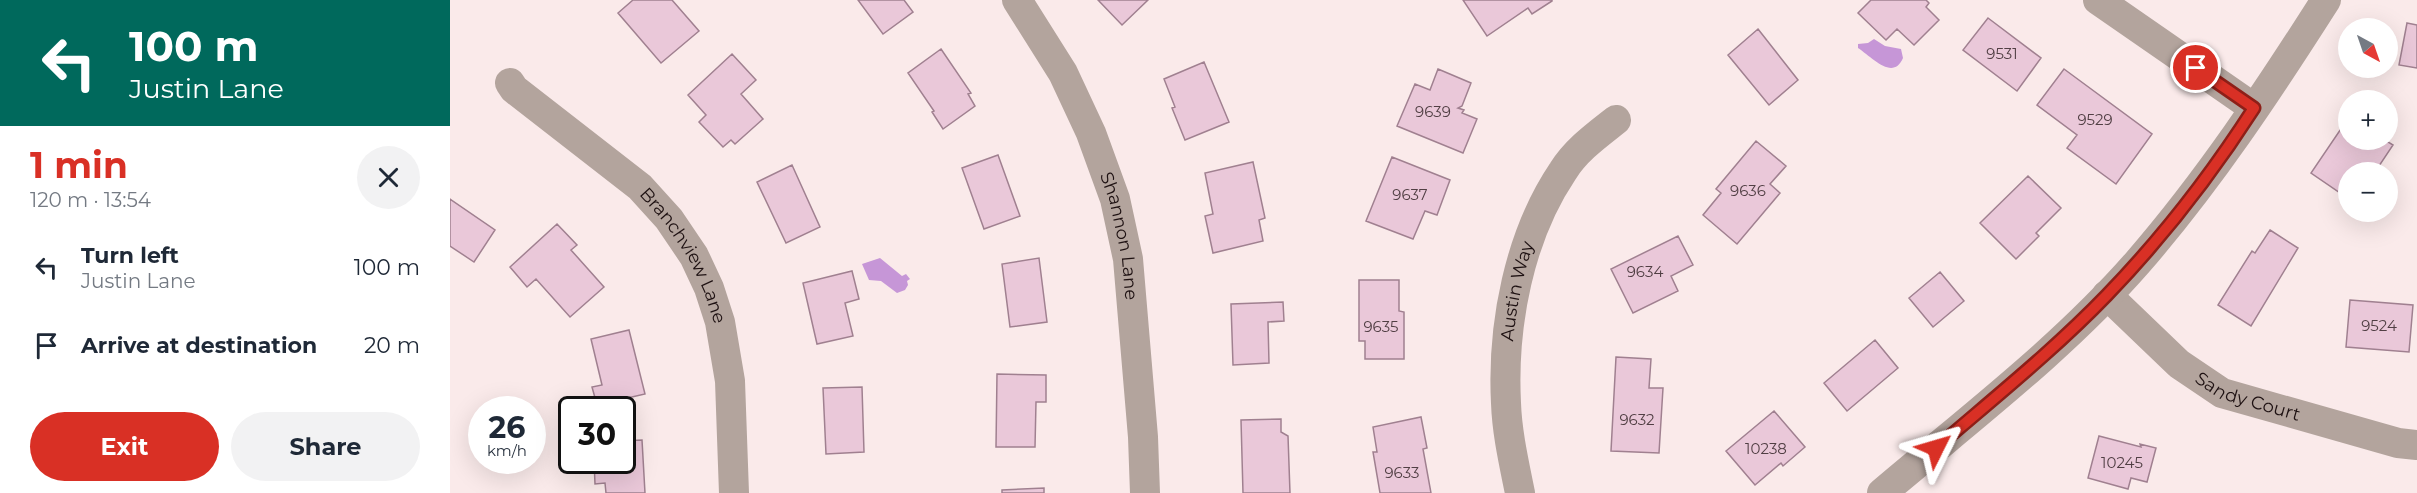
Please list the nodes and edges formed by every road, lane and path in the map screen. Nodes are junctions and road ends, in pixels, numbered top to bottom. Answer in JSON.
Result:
{"nodes":[{"id":1,"x":1017,"y":0,"type":"edge"},
{"id":2,"x":2098,"y":0,"type":"edge"},
{"id":3,"x":2326,"y":0,"type":"edge"},
{"id":4,"x":510,"y":83,"type":"dead end"},
{"id":5,"x":2254,"y":108,"type":"junction"},
{"id":6,"x":1616,"y":120,"type":"dead end"},
{"id":7,"x":2107,"y":295,"type":"junction"},
{"id":8,"x":2417,"y":445,"type":"edge"},
{"id":9,"x":734,"y":493,"type":"edge"},
{"id":10,"x":1145,"y":493,"type":"edge"},
{"id":11,"x":1520,"y":493,"type":"edge"},
{"id":12,"x":1882,"y":493,"type":"edge"}],
"edges":[{"from":1,"to":10,"type":"street","name":"Shannon Lane"},
{"from":2,"to":5,"type":"street"},
{"from":3,"to":5,"type":"street"},
{"from":4,"to":9,"type":"street","name":"Branchview Lane"},
{"from":5,"to":7,"type":"street"},
{"from":6,"to":11,"type":"street","name":"Austin Way"},
{"from":7,"to":8,"type":"street","name":"Sandy Court"},
{"from":7,"to":12,"type":"street"}]}
